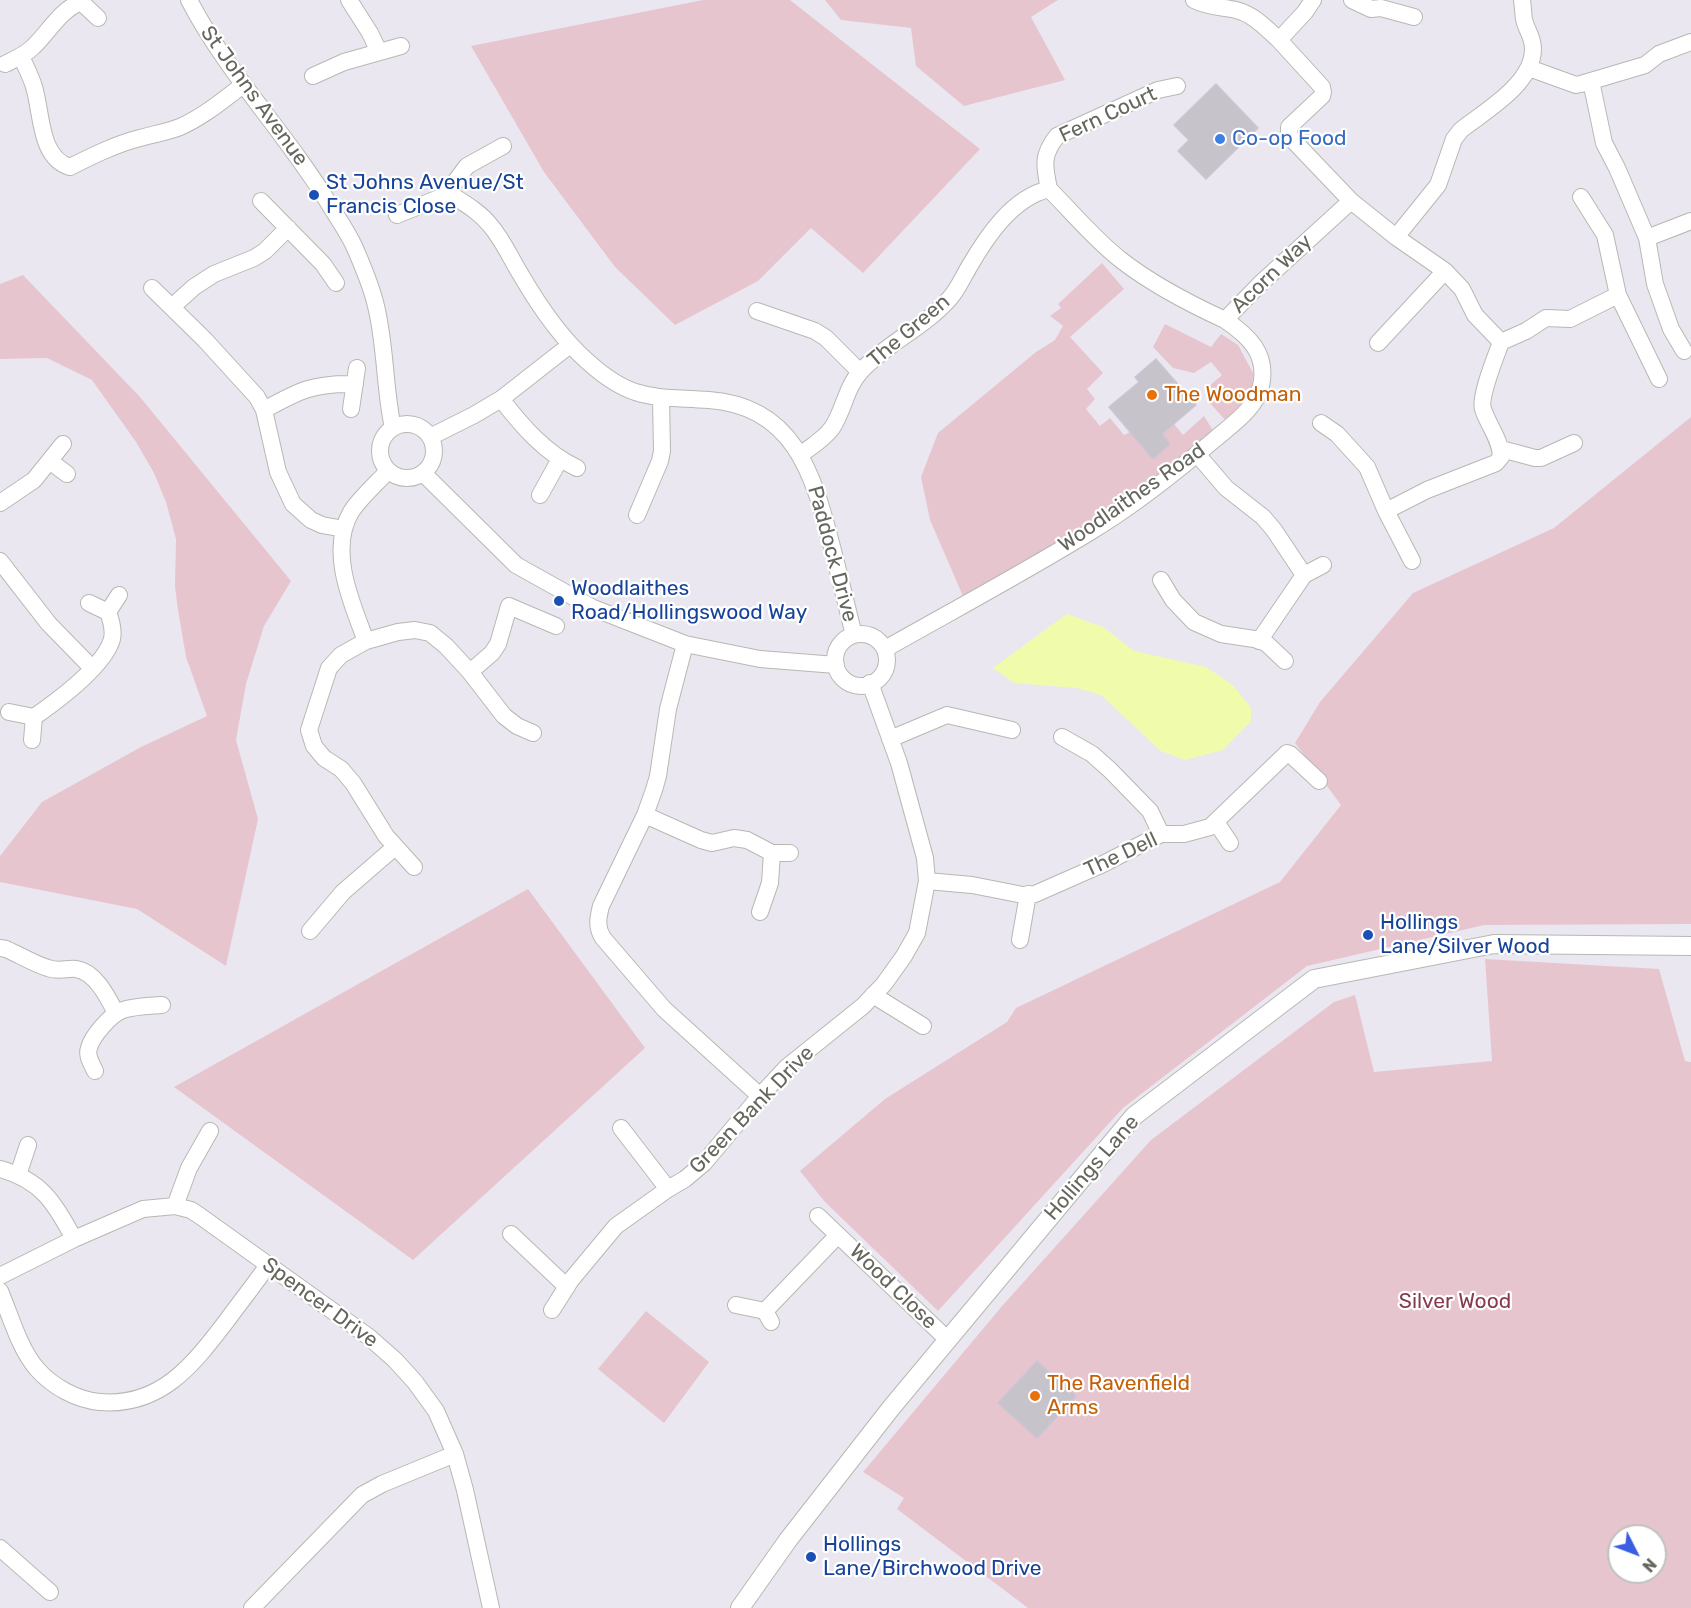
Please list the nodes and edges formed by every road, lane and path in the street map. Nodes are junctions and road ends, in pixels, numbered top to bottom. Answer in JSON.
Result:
{"nodes":[{"id":1,"x":189,"y":0,"type":"edge"},
{"id":2,"x":349,"y":0,"type":"edge"},
{"id":3,"x":1194,"y":0,"type":"edge"},
{"id":4,"x":1313,"y":0,"type":"edge"},
{"id":5,"x":1352,"y":0,"type":"edge"},
{"id":6,"x":1522,"y":0,"type":"edge"},
{"id":7,"x":81,"y":1,"type":"edge"},
{"id":8,"x":1414,"y":17,"type":"dead end"},
{"id":9,"x":98,"y":18,"type":"dead end"},
{"id":10,"x":1279,"y":39,"type":"junction"},
{"id":11,"x":1691,"y":42,"type":"edge"},
{"id":12,"x":401,"y":46,"type":"dead end"},
{"id":13,"x":379,"y":52,"type":"junction"},
{"id":14,"x":21,"y":56,"type":"junction"},
{"id":15,"x":5,"y":64,"type":"dead end"},
{"id":16,"x":1530,"y":68,"type":"junction"},
{"id":17,"x":313,"y":76,"type":"dead end"},
{"id":18,"x":1590,"y":81,"type":"junction"},
{"id":19,"x":243,"y":85,"type":"junction"},
{"id":20,"x":1177,"y":86,"type":"dead end"},
{"id":21,"x":503,"y":146,"type":"dead end"},
{"id":22,"x":1048,"y":189,"type":"junction"},
{"id":23,"x":447,"y":192,"type":"junction"},
{"id":24,"x":1581,"y":197,"type":"dead end"},
{"id":25,"x":261,"y":201,"type":"dead end"},
{"id":26,"x":1351,"y":201,"type":"junction"},
{"id":27,"x":397,"y":215,"type":"dead end"},
{"id":28,"x":1691,"y":222,"type":"edge"},
{"id":29,"x":288,"y":228,"type":"junction"},
{"id":30,"x":1396,"y":237,"type":"junction"},
{"id":31,"x":1647,"y":238,"type":"junction"},
{"id":32,"x":1445,"y":271,"type":"junction"},
{"id":33,"x":336,"y":283,"type":"dead end"},
{"id":34,"x":152,"y":288,"type":"dead end"},
{"id":35,"x":1618,"y":296,"type":"junction"},
{"id":36,"x":173,"y":306,"type":"junction"},
{"id":37,"x":757,"y":311,"type":"dead end"},
{"id":38,"x":1225,"y":320,"type":"junction"},
{"id":39,"x":1501,"y":342,"type":"junction"},
{"id":40,"x":1378,"y":343,"type":"dead end"},
{"id":41,"x":570,"y":345,"type":"junction"},
{"id":42,"x":1684,"y":351,"type":"dead end"},
{"id":43,"x":860,"y":372,"type":"junction"},
{"id":44,"x":1659,"y":379,"type":"dead end"},
{"id":45,"x":661,"y":398,"type":"junction"},
{"id":46,"x":501,"y":399,"type":"junction"},
{"id":47,"x":351,"y":409,"type":"dead end"},
{"id":48,"x":264,"y":410,"type":"junction"},
{"id":49,"x":1321,"y":423,"type":"dead end"},
{"id":50,"x":393,"y":428,"type":"junction"},
{"id":51,"x":430,"y":437,"type":"junction"},
{"id":52,"x":1574,"y":443,"type":"dead end"},
{"id":53,"x":63,"y":444,"type":"dead end"},
{"id":54,"x":1501,"y":449,"type":"junction"},
{"id":55,"x":1197,"y":454,"type":"junction"},
{"id":56,"x":800,"y":455,"type":"junction"},
{"id":57,"x":561,"y":459,"type":"junction"},
{"id":58,"x":51,"y":462,"type":"junction"},
{"id":59,"x":577,"y":468,"type":"dead end"},
{"id":60,"x":388,"y":471,"type":"junction"},
{"id":61,"x":423,"y":473,"type":"junction"},
{"id":62,"x":67,"y":474,"type":"dead end"},
{"id":63,"x":540,"y":495,"type":"dead end"},
{"id":64,"x":0,"y":502,"type":"edge"},
{"id":65,"x":1386,"y":511,"type":"junction"},
{"id":66,"x":637,"y":515,"type":"dead end"},
{"id":67,"x":344,"y":529,"type":"junction"},
{"id":68,"x":1413,"y":561,"type":"dead end"},
{"id":69,"x":1323,"y":565,"type":"dead end"},
{"id":70,"x":3,"y":571,"type":"edge"},
{"id":71,"x":1304,"y":575,"type":"junction"},
{"id":72,"x":1161,"y":580,"type":"dead end"},
{"id":73,"x":119,"y":595,"type":"dead end"},
{"id":74,"x":89,"y":603,"type":"dead end"},
{"id":75,"x":108,"y":612,"type":"junction"},
{"id":76,"x":556,"y":626,"type":"dead end"},
{"id":77,"x":854,"y":635,"type":"junction"},
{"id":78,"x":366,"y":641,"type":"junction"},
{"id":79,"x":1259,"y":641,"type":"junction"},
{"id":80,"x":685,"y":644,"type":"junction"},
{"id":81,"x":885,"y":649,"type":"junction"},
{"id":82,"x":1286,"y":661,"type":"dead end"},
{"id":83,"x":836,"y":664,"type":"junction"},
{"id":84,"x":92,"y":668,"type":"junction"},
{"id":85,"x":470,"y":672,"type":"junction"},
{"id":86,"x":870,"y":683,"type":"junction"},
{"id":87,"x":9,"y":712,"type":"dead end"},
{"id":88,"x":34,"y":717,"type":"junction"},
{"id":89,"x":1012,"y":730,"type":"dead end"},
{"id":90,"x":533,"y":733,"type":"dead end"},
{"id":91,"x":1062,"y":737,"type":"dead end"},
{"id":92,"x":890,"y":739,"type":"junction"},
{"id":93,"x":32,"y":740,"type":"dead end"},
{"id":94,"x":1318,"y":781,"type":"dead end"},
{"id":95,"x":645,"y":815,"type":"junction"},
{"id":96,"x":1216,"y":822,"type":"junction"},
{"id":97,"x":1161,"y":834,"type":"junction"},
{"id":98,"x":1230,"y":843,"type":"dead end"},
{"id":99,"x":395,"y":847,"type":"junction"},
{"id":100,"x":772,"y":853,"type":"junction"},
{"id":101,"x":790,"y":853,"type":"dead end"},
{"id":102,"x":414,"y":867,"type":"dead end"},
{"id":103,"x":927,"y":881,"type":"junction"},
{"id":104,"x":1028,"y":894,"type":"junction"},
{"id":105,"x":760,"y":912,"type":"dead end"},
{"id":106,"x":310,"y":930,"type":"dead end"},
{"id":107,"x":1020,"y":940,"type":"dead end"},
{"id":108,"x":1691,"y":946,"type":"edge"},
{"id":109,"x":0,"y":948,"type":"edge"},
{"id":110,"x":873,"y":995,"type":"junction"},
{"id":111,"x":162,"y":1005,"type":"dead end"},
{"id":112,"x":116,"y":1013,"type":"junction"},
{"id":113,"x":923,"y":1026,"type":"dead end"},
{"id":114,"x":94,"y":1071,"type":"dead end"},
{"id":115,"x":760,"y":1096,"type":"junction"},
{"id":116,"x":621,"y":1128,"type":"dead end"},
{"id":117,"x":210,"y":1131,"type":"dead end"},
{"id":118,"x":28,"y":1145,"type":"dead end"},
{"id":119,"x":0,"y":1168,"type":"edge"},
{"id":120,"x":18,"y":1175,"type":"junction"},
{"id":121,"x":668,"y":1189,"type":"junction"},
{"id":122,"x":175,"y":1206,"type":"junction"},
{"id":123,"x":818,"y":1216,"type":"dead end"},
{"id":124,"x":511,"y":1234,"type":"dead end"},
{"id":125,"x":838,"y":1235,"type":"junction"},
{"id":126,"x":74,"y":1239,"type":"junction"},
{"id":127,"x":268,"y":1265,"type":"junction"},
{"id":128,"x":0,"y":1276,"type":"edge"},
{"id":129,"x":567,"y":1287,"type":"junction"},
{"id":130,"x":0,"y":1291,"type":"edge"},
{"id":131,"x":736,"y":1305,"type":"dead end"},
{"id":132,"x":552,"y":1310,"type":"dead end"},
{"id":133,"x":947,"y":1339,"type":"junction"},
{"id":134,"x":455,"y":1454,"type":"junction"},
{"id":135,"x":0,"y":1548,"type":"edge"},
{"id":136,"x":50,"y":1592,"type":"dead end"},
{"id":137,"x":252,"y":1608,"type":"edge"},
{"id":138,"x":491,"y":1608,"type":"edge"},
{"id":139,"x":740,"y":1608,"type":"edge"}],
"edges":[{"from":1,"to":19,"type":"street","name":"St Johns Avenue"},
{"from":2,"to":13,"type":"street"},
{"from":3,"to":10,"type":"street"},
{"from":4,"to":10,"type":"street"},
{"from":5,"to":8,"type":"street"},
{"from":6,"to":16,"type":"street"},
{"from":7,"to":9,"type":"street"},
{"from":7,"to":14,"type":"street"},
{"from":10,"to":26,"type":"street"},
{"from":11,"to":18,"type":"street"},
{"from":12,"to":13,"type":"street"},
{"from":13,"to":17,"type":"street"},
{"from":14,"to":15,"type":"street"},
{"from":14,"to":19,"type":"street"},
{"from":16,"to":18,"type":"street"},
{"from":16,"to":30,"type":"street"},
{"from":18,"to":31,"type":"street"},
{"from":19,"to":50,"type":"street","name":"St Johns Avenue"},
{"from":20,"to":22,"type":"street","name":"Fern Court"},
{"from":21,"to":23,"type":"street"},
{"from":22,"to":38,"type":"street","name":"Acorn Way"},
{"from":22,"to":43,"type":"street","name":"The Green"},
{"from":23,"to":27,"type":"street"},
{"from":23,"to":41,"type":"street","name":"Paddock Drive"},
{"from":24,"to":35,"type":"street"},
{"from":25,"to":29,"type":"street"},
{"from":26,"to":30,"type":"street"},
{"from":26,"to":38,"type":"street","name":"Acorn Way"},
{"from":28,"to":31,"type":"street"},
{"from":29,"to":33,"type":"street"},
{"from":29,"to":36,"type":"street"},
{"from":30,"to":32,"type":"street"},
{"from":31,"to":42,"type":"street"},
{"from":32,"to":39,"type":"street"},
{"from":32,"to":40,"type":"street"},
{"from":34,"to":36,"type":"street"},
{"from":35,"to":39,"type":"street"},
{"from":35,"to":44,"type":"street"},
{"from":36,"to":48,"type":"street"},
{"from":37,"to":43,"type":"street"},
{"from":38,"to":55,"type":"street","name":"Woodlaithes Road"},
{"from":39,"to":54,"type":"street"},
{"from":41,"to":45,"type":"street","name":"Paddock Drive"},
{"from":41,"to":46,"type":"street"},
{"from":43,"to":56,"type":"street","name":"The Green"},
{"from":45,"to":56,"type":"street","name":"Paddock Drive"},
{"from":45,"to":66,"type":"street"},
{"from":46,"to":51,"type":"street"},
{"from":46,"to":57,"type":"street"},
{"from":47,"to":48,"type":"street"},
{"from":48,"to":67,"type":"street"},
{"from":49,"to":65,"type":"street"},
{"from":50,"to":51,"type":"street"},
{"from":50,"to":60,"type":"street"},
{"from":51,"to":61,"type":"street"},
{"from":52,"to":54,"type":"street"},
{"from":53,"to":58,"type":"street"},
{"from":54,"to":65,"type":"street"},
{"from":55,"to":71,"type":"street"},
{"from":55,"to":81,"type":"street","name":"Woodlaithes Road"},
{"from":56,"to":77,"type":"street","name":"Paddock Drive"},
{"from":57,"to":59,"type":"street"},
{"from":57,"to":63,"type":"street"},
{"from":58,"to":62,"type":"street"},
{"from":58,"to":64,"type":"street"},
{"from":60,"to":61,"type":"street"},
{"from":60,"to":67,"type":"street"},
{"from":61,"to":80,"type":"street"},
{"from":65,"to":68,"type":"street"},
{"from":67,"to":78,"type":"street"},
{"from":69,"to":71,"type":"street"},
{"from":70,"to":84,"type":"street"},
{"from":71,"to":79,"type":"street"},
{"from":72,"to":79,"type":"street"},
{"from":73,"to":75,"type":"street"},
{"from":74,"to":75,"type":"street"},
{"from":75,"to":84,"type":"street"},
{"from":76,"to":85,"type":"street"},
{"from":77,"to":81,"type":"street"},
{"from":77,"to":83,"type":"street"},
{"from":78,"to":85,"type":"street"},
{"from":78,"to":99,"type":"street"},
{"from":79,"to":82,"type":"street"},
{"from":80,"to":83,"type":"street"},
{"from":80,"to":95,"type":"street"},
{"from":81,"to":86,"type":"street"},
{"from":83,"to":86,"type":"street"},
{"from":84,"to":88,"type":"street"},
{"from":85,"to":90,"type":"street"},
{"from":86,"to":92,"type":"street","name":"Green Bank Drive"},
{"from":87,"to":88,"type":"street"},
{"from":88,"to":93,"type":"street"},
{"from":89,"to":92,"type":"street"},
{"from":91,"to":97,"type":"street"},
{"from":92,"to":103,"type":"street","name":"Green Bank Drive"},
{"from":94,"to":96,"type":"street","name":"The Dell"},
{"from":95,"to":100,"type":"street"},
{"from":95,"to":115,"type":"street"},
{"from":96,"to":97,"type":"street","name":"The Dell"},
{"from":96,"to":98,"type":"street"},
{"from":97,"to":104,"type":"street","name":"The Dell"},
{"from":99,"to":102,"type":"street"},
{"from":99,"to":106,"type":"street"},
{"from":100,"to":101,"type":"street"},
{"from":100,"to":105,"type":"street"},
{"from":103,"to":104,"type":"street","name":"The Dell"},
{"from":103,"to":110,"type":"street","name":"Green Bank Drive"},
{"from":104,"to":107,"type":"street"},
{"from":108,"to":133,"type":"street","name":"Hollings Lane"},
{"from":109,"to":112,"type":"street"},
{"from":110,"to":113,"type":"street"},
{"from":110,"to":115,"type":"street","name":"Green Bank Drive"},
{"from":111,"to":112,"type":"street"},
{"from":112,"to":114,"type":"street"},
{"from":115,"to":121,"type":"street","name":"Green Bank Drive"},
{"from":116,"to":121,"type":"street"},
{"from":117,"to":122,"type":"street"},
{"from":118,"to":120,"type":"street"},
{"from":119,"to":120,"type":"street"},
{"from":120,"to":126,"type":"street"},
{"from":121,"to":129,"type":"street","name":"Green Bank Drive"},
{"from":122,"to":126,"type":"street","name":"Spencer Drive"},
{"from":122,"to":127,"type":"street","name":"Spencer Drive"},
{"from":123,"to":125,"type":"street","name":"Wood Close"},
{"from":124,"to":129,"type":"street"},
{"from":125,"to":131,"type":"street","name":"Wood Close"},
{"from":125,"to":133,"type":"street","name":"Wood Close"},
{"from":126,"to":128,"type":"street","name":"Spencer Drive"},
{"from":127,"to":130,"type":"street"},
{"from":127,"to":134,"type":"street","name":"Spencer Drive"},
{"from":129,"to":132,"type":"street","name":"Green Bank Drive"},
{"from":133,"to":139,"type":"street","name":"Hollings Lane"},
{"from":134,"to":137,"type":"street"},
{"from":134,"to":138,"type":"street","name":"Spencer Drive"},
{"from":135,"to":136,"type":"street"}]}
